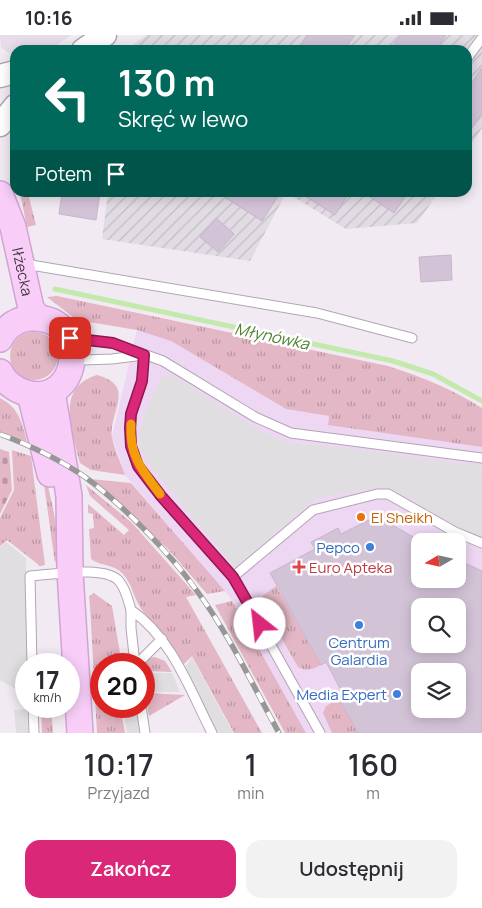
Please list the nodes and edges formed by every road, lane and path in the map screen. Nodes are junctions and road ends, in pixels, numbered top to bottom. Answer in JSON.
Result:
{"nodes":[{"id":1,"x":482,"y":38,"type":"edge"},
{"id":2,"x":472,"y":52,"type":"edge"},
{"id":3,"x":10,"y":112,"type":"edge"},
{"id":4,"x":0,"y":125,"type":"edge"},
{"id":5,"x":0,"y":196,"type":"edge"},
{"id":6,"x":0,"y":237,"type":"edge"},
{"id":7,"x":20,"y":263,"type":"junction"},
{"id":8,"x":38,"y":318,"type":"junction"},
{"id":9,"x":5,"y":333,"type":"edge"},
{"id":10,"x":70,"y":338,"type":"junction"},
{"id":11,"x":412,"y":338,"type":"dead end"},
{"id":12,"x":144,"y":355,"type":"junction"},
{"id":13,"x":72,"y":363,"type":"junction"},
{"id":14,"x":1,"y":374,"type":"edge"},
{"id":15,"x":55,"y":390,"type":"junction"},
{"id":16,"x":30,"y":394,"type":"junction"},
{"id":17,"x":482,"y":458,"type":"edge"},
{"id":18,"x":482,"y":543,"type":"edge"},
{"id":19,"x":69,"y":560,"type":"junction"},
{"id":20,"x":233,"y":577,"type":"junction"},
{"id":21,"x":131,"y":610,"type":"junction"},
{"id":22,"x":162,"y":639,"type":"junction"},
{"id":23,"x":32,"y":653,"type":"edge"},
{"id":24,"x":134,"y":653,"type":"edge"},
{"id":25,"x":147,"y":653,"type":"edge"},
{"id":26,"x":33,"y":718,"type":"edge"},
{"id":27,"x":143,"y":718,"type":"edge"},
{"id":28,"x":34,"y":733,"type":"edge"},
{"id":29,"x":80,"y":733,"type":"edge"},
{"id":30,"x":146,"y":733,"type":"edge"},
{"id":31,"x":212,"y":733,"type":"edge"},
{"id":32,"x":320,"y":733,"type":"edge"}],
"edges":[{"from":1,"to":2,"type":"lane"},
{"from":3,"to":4,"type":"street"},
{"from":5,"to":7,"type":"main road","name":"Iłżecka"},
{"from":6,"to":9,"type":"main road","name":"Iłżecka"},
{"from":7,"to":8,"type":"main road","name":"Iłżecka"},
{"from":7,"to":11,"type":"lane"},
{"from":8,"to":9,"type":"main road"},
{"from":8,"to":10,"type":"main road"},
{"from":10,"to":12,"type":"lane"},
{"from":10,"to":13,"type":"main road"},
{"from":12,"to":13,"type":"lane"},
{"from":12,"to":17,"type":"lane"},
{"from":12,"to":20,"type":"lane"},
{"from":13,"to":15,"type":"main road"},
{"from":14,"to":16,"type":"main road"},
{"from":15,"to":16,"type":"main road"},
{"from":15,"to":19,"type":"main road"},
{"from":16,"to":19,"type":"main road"},
{"from":18,"to":20,"type":"lane"},
{"from":19,"to":21,"type":"lane"},
{"from":19,"to":23,"type":"lane"},
{"from":19,"to":29,"type":"main road"},
{"from":20,"to":32,"type":"lane"},
{"from":21,"to":22,"type":"lane"},
{"from":21,"to":24,"type":"lane"},
{"from":22,"to":25,"type":"lane"},
{"from":22,"to":31,"type":"lane"},
{"from":26,"to":28,"type":"lane"},
{"from":27,"to":30,"type":"lane"}]}
